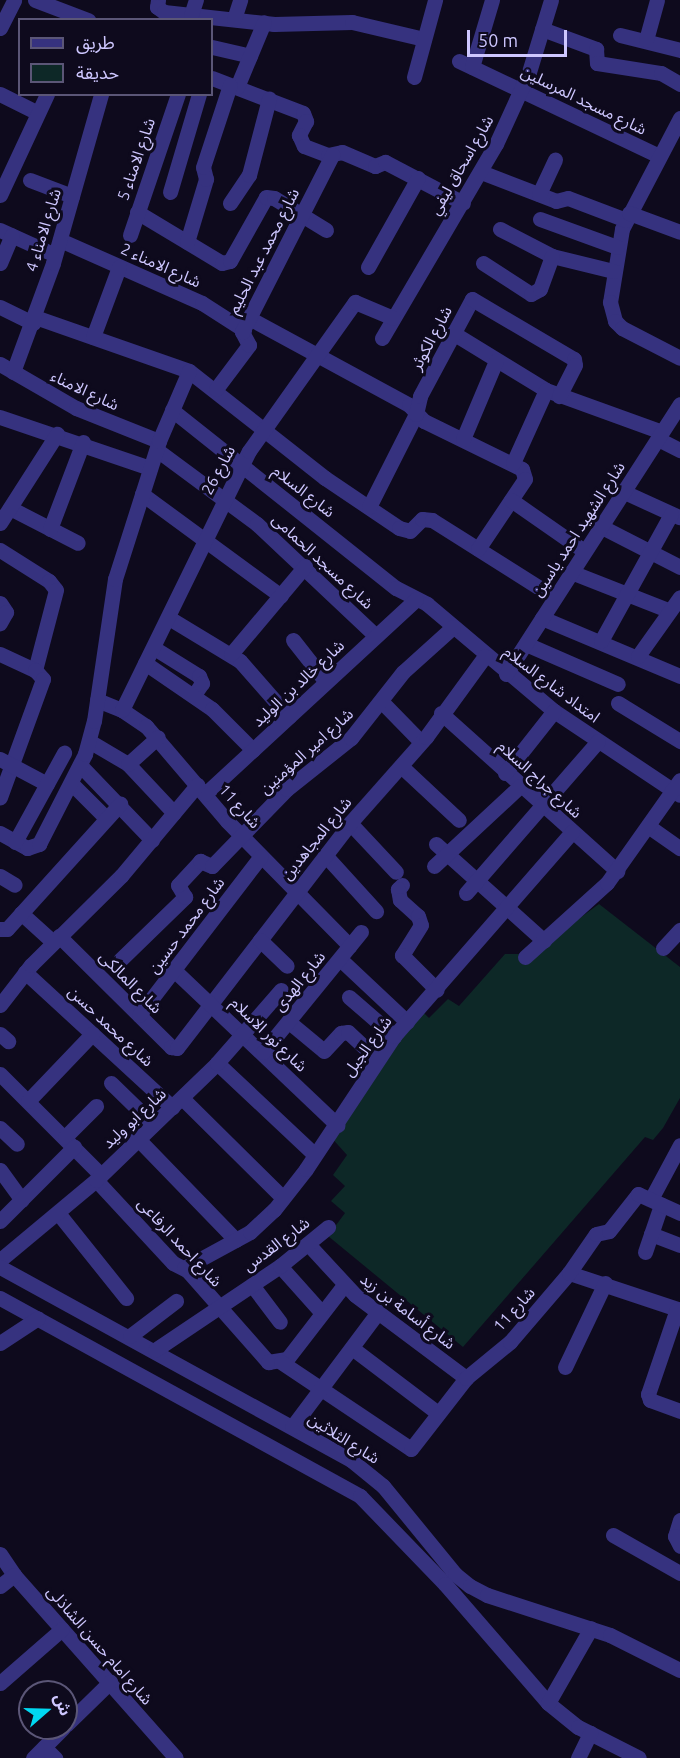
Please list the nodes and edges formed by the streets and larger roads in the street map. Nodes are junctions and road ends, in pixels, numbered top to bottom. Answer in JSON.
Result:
{"nodes":[{"id":1,"x":14,"y":0,"type":"edge"},
{"id":2,"x":35,"y":0,"type":"edge"},
{"id":3,"x":240,"y":0,"type":"edge"},
{"id":4,"x":435,"y":0,"type":"edge"},
{"id":5,"x":492,"y":0,"type":"edge"},
{"id":6,"x":551,"y":0,"type":"edge"},
{"id":7,"x":657,"y":0,"type":"edge"},
{"id":8,"x":161,"y":6,"type":"edge"},
{"id":9,"x":193,"y":7,"type":"edge"},
{"id":10,"x":65,"y":14,"type":"edge"},
{"id":11,"x":83,"y":18,"type":"edge"},
{"id":12,"x":234,"y":19,"type":"junction"},
{"id":13,"x":264,"y":22,"type":"junction"},
{"id":14,"x":0,"y":28,"type":"edge"},
{"id":15,"x":542,"y":29,"type":"junction"},
{"id":16,"x":620,"y":35,"type":"dead end"},
{"id":17,"x":424,"y":39,"type":"junction"},
{"id":18,"x":646,"y":40,"type":"junction"},
{"id":19,"x":213,"y":47,"type":"edge"},
{"id":20,"x":680,"y":50,"type":"edge"},
{"id":21,"x":250,"y":56,"type":"junction"},
{"id":22,"x":414,"y":77,"type":"dead end"},
{"id":23,"x":213,"y":78,"type":"edge"},
{"id":24,"x":680,"y":84,"type":"edge"},
{"id":25,"x":233,"y":86,"type":"junction"},
{"id":26,"x":522,"y":90,"type":"junction"},
{"id":27,"x":0,"y":94,"type":"edge"},
{"id":28,"x":46,"y":96,"type":"edge"},
{"id":29,"x":100,"y":96,"type":"edge"},
{"id":30,"x":177,"y":96,"type":"edge"},
{"id":31,"x":198,"y":96,"type":"edge"},
{"id":32,"x":269,"y":99,"type":"junction"},
{"id":33,"x":38,"y":113,"type":"junction"},
{"id":34,"x":680,"y":117,"type":"edge"},
{"id":35,"x":332,"y":155,"type":"junction"},
{"id":36,"x":659,"y":156,"type":"junction"},
{"id":37,"x":555,"y":160,"type":"dead end"},
{"id":38,"x":481,"y":172,"type":"junction"},
{"id":39,"x":418,"y":178,"type":"junction"},
{"id":40,"x":30,"y":180,"type":"dead end"},
{"id":41,"x":170,"y":192,"type":"dead end"},
{"id":42,"x":539,"y":194,"type":"junction"},
{"id":43,"x":0,"y":195,"type":"edge"},
{"id":44,"x":72,"y":196,"type":"junction"},
{"id":45,"x":230,"y":203,"type":"dead end"},
{"id":46,"x":463,"y":203,"type":"junction"},
{"id":47,"x":137,"y":212,"type":"junction"},
{"id":48,"x":303,"y":216,"type":"junction"},
{"id":49,"x":627,"y":217,"type":"junction"},
{"id":50,"x":540,"y":219,"type":"dead end"},
{"id":51,"x":500,"y":229,"type":"dead end"},
{"id":52,"x":326,"y":230,"type":"dead end"},
{"id":53,"x":6,"y":232,"type":"edge"},
{"id":54,"x":680,"y":232,"type":"edge"},
{"id":55,"x":130,"y":235,"type":"dead end"},
{"id":56,"x":187,"y":242,"type":"junction"},
{"id":57,"x":57,"y":247,"type":"junction"},
{"id":58,"x":617,"y":247,"type":"junction"},
{"id":59,"x":552,"y":256,"type":"junction"},
{"id":60,"x":0,"y":263,"type":"edge"},
{"id":61,"x":483,"y":263,"type":"dead end"},
{"id":62,"x":119,"y":267,"type":"junction"},
{"id":63,"x":368,"y":267,"type":"dead end"},
{"id":64,"x":613,"y":271,"type":"junction"},
{"id":65,"x":0,"y":307,"type":"edge"},
{"id":66,"x":393,"y":318,"type":"junction"},
{"id":67,"x":34,"y":320,"type":"junction"},
{"id":68,"x":246,"y":324,"type":"junction"},
{"id":69,"x":453,"y":333,"type":"junction"},
{"id":70,"x":93,"y":337,"type":"junction"},
{"id":71,"x":382,"y":338,"type":"dead end"},
{"id":72,"x":318,"y":356,"type":"junction"},
{"id":73,"x":680,"y":358,"type":"edge"},
{"id":74,"x":496,"y":361,"type":"junction"},
{"id":75,"x":4,"y":371,"type":"edge"},
{"id":76,"x":189,"y":371,"type":"junction"},
{"id":77,"x":216,"y":389,"type":"junction"},
{"id":78,"x":553,"y":393,"type":"junction"},
{"id":79,"x":680,"y":404,"type":"edge"},
{"id":80,"x":171,"y":410,"type":"junction"},
{"id":81,"x":417,"y":414,"type":"junction"},
{"id":82,"x":0,"y":417,"type":"edge"},
{"id":83,"x":264,"y":429,"type":"junction"},
{"id":84,"x":57,"y":434,"type":"junction"},
{"id":85,"x":660,"y":435,"type":"junction"},
{"id":86,"x":463,"y":439,"type":"junction"},
{"id":87,"x":83,"y":442,"type":"junction"},
{"id":88,"x":158,"y":445,"type":"junction"},
{"id":89,"x":680,"y":450,"type":"edge"},
{"id":90,"x":513,"y":463,"type":"junction"},
{"id":91,"x":241,"y":464,"type":"junction"},
{"id":92,"x":150,"y":468,"type":"junction"},
{"id":93,"x":622,"y":491,"type":"junction"},
{"id":94,"x":142,"y":494,"type":"junction"},
{"id":95,"x":222,"y":500,"type":"junction"},
{"id":96,"x":511,"y":500,"type":"junction"},
{"id":97,"x":369,"y":507,"type":"junction"},
{"id":98,"x":10,"y":508,"type":"junction"},
{"id":99,"x":675,"y":516,"type":"edge"},
{"id":100,"x":0,"y":523,"type":"edge"},
{"id":101,"x":600,"y":526,"type":"junction"},
{"id":102,"x":50,"y":529,"type":"junction"},
{"id":103,"x":202,"y":542,"type":"junction"},
{"id":104,"x":78,"y":543,"type":"dead end"},
{"id":105,"x":478,"y":549,"type":"junction"},
{"id":106,"x":0,"y":550,"type":"edge"},
{"id":107,"x":584,"y":551,"type":"junction"},
{"id":108,"x":650,"y":552,"type":"junction"},
{"id":109,"x":305,"y":566,"type":"junction"},
{"id":110,"x":680,"y":567,"type":"edge"},
{"id":111,"x":571,"y":572,"type":"junction"},
{"id":112,"x":627,"y":594,"type":"junction"},
{"id":113,"x":280,"y":596,"type":"junction"},
{"id":114,"x":554,"y":597,"type":"junction"},
{"id":115,"x":680,"y":597,"type":"edge"},
{"id":116,"x":416,"y":599,"type":"junction"},
{"id":117,"x":0,"y":603,"type":"edge"},
{"id":118,"x":670,"y":611,"type":"junction"},
{"id":119,"x":169,"y":618,"type":"junction"},
{"id":120,"x":542,"y":618,"type":"junction"},
{"id":121,"x":0,"y":623,"type":"edge"},
{"id":122,"x":453,"y":627,"type":"junction"},
{"id":123,"x":376,"y":636,"type":"junction"},
{"id":124,"x":293,"y":640,"type":"dead end"},
{"id":125,"x":601,"y":641,"type":"junction"},
{"id":126,"x":526,"y":644,"type":"junction"},
{"id":127,"x":154,"y":648,"type":"junction"},
{"id":128,"x":0,"y":654,"type":"edge"},
{"id":129,"x":231,"y":654,"type":"junction"},
{"id":130,"x":485,"y":656,"type":"junction"},
{"id":131,"x":638,"y":656,"type":"junction"},
{"id":132,"x":145,"y":663,"type":"junction"},
{"id":133,"x":35,"y":670,"type":"junction"},
{"id":134,"x":506,"y":674,"type":"junction"},
{"id":135,"x":680,"y":676,"type":"edge"},
{"id":136,"x":326,"y":682,"type":"junction"},
{"id":137,"x":618,"y":684,"type":"dead end"},
{"id":138,"x":194,"y":695,"type":"junction"},
{"id":139,"x":97,"y":700,"type":"junction"},
{"id":140,"x":381,"y":701,"type":"junction"},
{"id":141,"x":618,"y":703,"type":"dead end"},
{"id":142,"x":122,"y":710,"type":"junction"},
{"id":143,"x":554,"y":711,"type":"junction"},
{"id":144,"x":441,"y":713,"type":"junction"},
{"id":145,"x":289,"y":717,"type":"junction"},
{"id":146,"x":158,"y":737,"type":"junction"},
{"id":147,"x":89,"y":741,"type":"junction"},
{"id":148,"x":598,"y":741,"type":"junction"},
{"id":149,"x":680,"y":741,"type":"edge"},
{"id":150,"x":421,"y":742,"type":"junction"},
{"id":151,"x":253,"y":750,"type":"junction"},
{"id":152,"x":64,"y":753,"type":"dead end"},
{"id":153,"x":5,"y":763,"type":"edge"},
{"id":154,"x":128,"y":764,"type":"junction"},
{"id":155,"x":80,"y":765,"type":"junction"},
{"id":156,"x":401,"y":766,"type":"junction"},
{"id":157,"x":505,"y":773,"type":"junction"},
{"id":158,"x":71,"y":783,"type":"junction"},
{"id":159,"x":47,"y":784,"type":"junction"},
{"id":160,"x":520,"y":786,"type":"junction"},
{"id":161,"x":678,"y":788,"type":"edge"},
{"id":162,"x":201,"y":789,"type":"junction"},
{"id":163,"x":0,"y":797,"type":"edge"},
{"id":164,"x":120,"y":804,"type":"junction"},
{"id":165,"x":544,"y":807,"type":"junction"},
{"id":166,"x":174,"y":813,"type":"junction"},
{"id":167,"x":106,"y":818,"type":"junction"},
{"id":168,"x":459,"y":820,"type":"dead end"},
{"id":169,"x":350,"y":823,"type":"junction"},
{"id":170,"x":648,"y":826,"type":"junction"},
{"id":171,"x":572,"y":832,"type":"junction"},
{"id":172,"x":241,"y":834,"type":"junction"},
{"id":173,"x":152,"y":840,"type":"junction"},
{"id":174,"x":10,"y":841,"type":"edge"},
{"id":175,"x":680,"y":848,"type":"edge"},
{"id":176,"x":441,"y":849,"type":"junction"},
{"id":177,"x":325,"y":855,"type":"junction"},
{"id":178,"x":261,"y":856,"type":"junction"},
{"id":179,"x":434,"y":866,"type":"dead end"},
{"id":180,"x":617,"y":871,"type":"junction"},
{"id":181,"x":0,"y":876,"type":"edge"},
{"id":182,"x":477,"y":881,"type":"junction"},
{"id":183,"x":15,"y":885,"type":"dead end"},
{"id":184,"x":297,"y":891,"type":"junction"},
{"id":185,"x":466,"y":894,"type":"dead end"},
{"id":186,"x":508,"y":909,"type":"junction"},
{"id":187,"x":376,"y":911,"type":"dead end"},
{"id":188,"x":21,"y":913,"type":"junction"},
{"id":189,"x":0,"y":929,"type":"edge"},
{"id":190,"x":680,"y":930,"type":"edge"},
{"id":191,"x":361,"y":932,"type":"dead end"},
{"id":192,"x":56,"y":939,"type":"junction"},
{"id":193,"x":260,"y":940,"type":"junction"},
{"id":194,"x":544,"y":941,"type":"junction"},
{"id":195,"x":350,"y":946,"type":"junction"},
{"id":196,"x":663,"y":948,"type":"dead end"},
{"id":197,"x":525,"y":957,"type":"dead end"},
{"id":198,"x":340,"y":959,"type":"junction"},
{"id":199,"x":120,"y":960,"type":"dead end"},
{"id":200,"x":287,"y":966,"type":"dead end"},
{"id":201,"x":175,"y":971,"type":"junction"},
{"id":202,"x":25,"y":972,"type":"junction"},
{"id":203,"x":281,"y":990,"type":"dead end"},
{"id":204,"x":437,"y":990,"type":"junction"},
{"id":205,"x":349,"y":997,"type":"dead end"},
{"id":206,"x":212,"y":1004,"type":"junction"},
{"id":207,"x":0,"y":1005,"type":"edge"},
{"id":208,"x":139,"y":1015,"type":"junction"},
{"id":209,"x":289,"y":1022,"type":"junction"},
{"id":210,"x":407,"y":1022,"type":"junction"},
{"id":211,"x":92,"y":1034,"type":"junction"},
{"id":212,"x":244,"y":1034,"type":"junction"},
{"id":213,"x":394,"y":1036,"type":"junction"},
{"id":214,"x":180,"y":1046,"type":"joint"},
{"id":215,"x":263,"y":1052,"type":"junction"},
{"id":216,"x":377,"y":1059,"type":"junction"},
{"id":217,"x":217,"y":1064,"type":"junction"},
{"id":218,"x":0,"y":1074,"type":"edge"},
{"id":219,"x":111,"y":1083,"type":"dead end"},
{"id":220,"x":28,"y":1101,"type":"junction"},
{"id":221,"x":177,"y":1102,"type":"junction"},
{"id":222,"x":96,"y":1106,"type":"dead end"},
{"id":223,"x":153,"y":1124,"type":"junction"},
{"id":224,"x":337,"y":1125,"type":"junction"},
{"id":225,"x":0,"y":1128,"type":"edge"},
{"id":226,"x":137,"y":1138,"type":"junction"},
{"id":227,"x":69,"y":1142,"type":"junction"},
{"id":228,"x":17,"y":1144,"type":"dead end"},
{"id":229,"x":680,"y":1145,"type":"edge"},
{"id":230,"x":315,"y":1155,"type":"junction"},
{"id":231,"x":0,"y":1170,"type":"edge"},
{"id":232,"x":99,"y":1178,"type":"junction"},
{"id":233,"x":284,"y":1197,"type":"junction"},
{"id":234,"x":648,"y":1198,"type":"junction"},
{"id":235,"x":22,"y":1200,"type":"junction"},
{"id":236,"x":58,"y":1213,"type":"junction"},
{"id":237,"x":680,"y":1213,"type":"edge"},
{"id":238,"x":0,"y":1221,"type":"edge"},
{"id":239,"x":328,"y":1227,"type":"dead end"},
{"id":240,"x":651,"y":1234,"type":"junction"},
{"id":241,"x":236,"y":1240,"type":"junction"},
{"id":242,"x":308,"y":1244,"type":"junction"},
{"id":243,"x":680,"y":1245,"type":"edge"},
{"id":244,"x":645,"y":1252,"type":"dead end"},
{"id":245,"x":0,"y":1260,"type":"edge"},
{"id":246,"x":280,"y":1266,"type":"junction"},
{"id":247,"x":0,"y":1267,"type":"edge"},
{"id":248,"x":184,"y":1268,"type":"junction"},
{"id":249,"x":569,"y":1273,"type":"junction"},
{"id":250,"x":605,"y":1283,"type":"junction"},
{"id":251,"x":252,"y":1285,"type":"junction"},
{"id":252,"x":344,"y":1285,"type":"junction"},
{"id":253,"x":45,"y":1291,"type":"junction"},
{"id":254,"x":0,"y":1298,"type":"edge"},
{"id":255,"x":126,"y":1298,"type":"dead end"},
{"id":256,"x":176,"y":1301,"type":"dead end"},
{"id":257,"x":218,"y":1309,"type":"junction"},
{"id":258,"x":678,"y":1310,"type":"edge"},
{"id":259,"x":378,"y":1312,"type":"junction"},
{"id":260,"x":322,"y":1313,"type":"junction"},
{"id":261,"x":36,"y":1316,"type":"junction"},
{"id":262,"x":280,"y":1322,"type":"dead end"},
{"id":263,"x":130,"y":1336,"type":"junction"},
{"id":264,"x":0,"y":1343,"type":"edge"},
{"id":265,"x":352,"y":1348,"type":"junction"},
{"id":266,"x":155,"y":1350,"type":"junction"},
{"id":267,"x":286,"y":1358,"type":"junction"},
{"id":268,"x":566,"y":1367,"type":"dead end"},
{"id":269,"x":466,"y":1378,"type":"junction"},
{"id":270,"x":321,"y":1390,"type":"junction"},
{"id":271,"x":680,"y":1411,"type":"edge"},
{"id":272,"x":438,"y":1413,"type":"junction"},
{"id":273,"x":292,"y":1427,"type":"junction"},
{"id":274,"x":413,"y":1448,"type":"joint"},
{"id":275,"x":680,"y":1520,"type":"edge"},
{"id":276,"x":613,"y":1535,"type":"dead end"},
{"id":277,"x":680,"y":1546,"type":"edge"},
{"id":278,"x":0,"y":1554,"type":"edge"},
{"id":279,"x":680,"y":1573,"type":"edge"},
{"id":280,"x":14,"y":1575,"type":"junction"},
{"id":281,"x":450,"y":1579,"type":"junction"},
{"id":282,"x":0,"y":1586,"type":"edge"},
{"id":283,"x":591,"y":1628,"type":"junction"},
{"id":284,"x":62,"y":1629,"type":"junction"},
{"id":285,"x":680,"y":1670,"type":"edge"},
{"id":286,"x":110,"y":1682,"type":"junction"},
{"id":287,"x":0,"y":1683,"type":"edge"},
{"id":288,"x":548,"y":1703,"type":"junction"},
{"id":289,"x":78,"y":1714,"type":"edge"},
{"id":290,"x":590,"y":1732,"type":"junction"},
{"id":291,"x":55,"y":1740,"type":"edge"},
{"id":292,"x":44,"y":1754,"type":"edge"},
{"id":293,"x":176,"y":1758,"type":"edge"},
{"id":294,"x":578,"y":1758,"type":"edge"},
{"id":295,"x":639,"y":1758,"type":"edge"}],
"edges":[{"from":1,"to":14,"type":"street"},
{"from":2,"to":10,"type":"street"},
{"from":3,"to":12,"type":"street"},
{"from":4,"to":17,"type":"street"},
{"from":5,"to":26,"type":"street","name":"شارع مسجد المرسلين"},
{"from":6,"to":15,"type":"street","name":"شارع اسحاق ليفي"},
{"from":7,"to":18,"type":"street"},
{"from":8,"to":9,"type":"street"},
{"from":9,"to":12,"type":"street"},
{"from":10,"to":11,"type":"street"},
{"from":12,"to":13,"type":"street"},
{"from":13,"to":17,"type":"street"},
{"from":13,"to":21,"type":"street"},
{"from":15,"to":24,"type":"street"},
{"from":15,"to":26,"type":"street","name":"شارع اسحاق ليفي"},
{"from":16,"to":18,"type":"street"},
{"from":17,"to":22,"type":"street"},
{"from":18,"to":20,"type":"street"},
{"from":19,"to":21,"type":"street"},
{"from":21,"to":25,"type":"street"},
{"from":23,"to":25,"type":"street"},
{"from":25,"to":32,"type":"street"},
{"from":25,"to":56,"type":"street"},
{"from":26,"to":36,"type":"street","name":"شارع مسجد المرسلين"},
{"from":26,"to":38,"type":"street","name":"شارع اسحاق ليفي"},
{"from":27,"to":33,"type":"street"},
{"from":28,"to":33,"type":"street"},
{"from":29,"to":44,"type":"street","name":"شارع الامناء 4"},
{"from":30,"to":47,"type":"street","name":"شارع الامناء 5"},
{"from":31,"to":41,"type":"street"},
{"from":32,"to":35,"type":"street"},
{"from":32,"to":45,"type":"street"},
{"from":33,"to":43,"type":"street"},
{"from":34,"to":36,"type":"street"},
{"from":35,"to":39,"type":"street"},
{"from":35,"to":48,"type":"street","name":"شارع محمد عبد الحليم"},
{"from":36,"to":49,"type":"street"},
{"from":37,"to":42,"type":"street"},
{"from":38,"to":42,"type":"street"},
{"from":38,"to":46,"type":"street","name":"شارع اسحاق ليفي"},
{"from":39,"to":46,"type":"street"},
{"from":39,"to":63,"type":"street"},
{"from":40,"to":44,"type":"street"},
{"from":42,"to":49,"type":"street"},
{"from":44,"to":57,"type":"street","name":"شارع الامناء 4"},
{"from":46,"to":66,"type":"street","name":"شارع اسحاق ليفي"},
{"from":47,"to":55,"type":"street","name":"شارع الامناء 5"},
{"from":47,"to":56,"type":"street"},
{"from":48,"to":52,"type":"street"},
{"from":48,"to":56,"type":"street"},
{"from":48,"to":68,"type":"street","name":"شارع محمد عبد الحليم"},
{"from":49,"to":54,"type":"street"},
{"from":49,"to":58,"type":"street"},
{"from":50,"to":58,"type":"street"},
{"from":51,"to":59,"type":"street"},
{"from":53,"to":57,"type":"street","name":"شارع الامناء 2"},
{"from":53,"to":60,"type":"street"},
{"from":57,"to":62,"type":"street","name":"شارع الامناء 2"},
{"from":57,"to":67,"type":"street","name":"شارع الامناء 4"},
{"from":58,"to":64,"type":"street"},
{"from":59,"to":61,"type":"street"},
{"from":59,"to":64,"type":"street"},
{"from":62,"to":68,"type":"street","name":"شارع الامناء 2"},
{"from":62,"to":70,"type":"street"},
{"from":64,"to":73,"type":"street"},
{"from":65,"to":67,"type":"street"},
{"from":66,"to":71,"type":"street","name":"شارع اسحاق ليفي"},
{"from":66,"to":72,"type":"street","name":"شارع 26"},
{"from":67,"to":70,"type":"street"},
{"from":67,"to":75,"type":"street","name":"شارع الامناء 4"},
{"from":68,"to":72,"type":"street","name":"شارع الامناء 2"},
{"from":68,"to":77,"type":"street","name":"شارع محمد عبد الحليم"},
{"from":69,"to":74,"type":"street"},
{"from":69,"to":78,"type":"street","name":"شارع الكوثر"},
{"from":69,"to":81,"type":"street","name":"شارع الكوثر"},
{"from":70,"to":76,"type":"street"},
{"from":72,"to":81,"type":"street","name":"شارع الامناء 2"},
{"from":72,"to":83,"type":"street","name":"شارع 26"},
{"from":74,"to":78,"type":"street"},
{"from":74,"to":86,"type":"street"},
{"from":75,"to":88,"type":"street","name":"شارع الامناء"},
{"from":76,"to":77,"type":"street"},
{"from":76,"to":80,"type":"street"},
{"from":77,"to":83,"type":"street"},
{"from":78,"to":85,"type":"street"},
{"from":78,"to":90,"type":"street"},
{"from":79,"to":85,"type":"street","name":"شارع الشهيد احمد ياسين"},
{"from":80,"to":88,"type":"street"},
{"from":80,"to":91,"type":"street","name":"شارع السلام"},
{"from":81,"to":86,"type":"street","name":"شارع الامناء 2"},
{"from":81,"to":97,"type":"street","name":"شارع الكوثر"},
{"from":82,"to":84,"type":"street"},
{"from":83,"to":91,"type":"street","name":"شارع 26"},
{"from":83,"to":97,"type":"street"},
{"from":84,"to":87,"type":"street"},
{"from":84,"to":98,"type":"street"},
{"from":85,"to":89,"type":"street"},
{"from":85,"to":93,"type":"street","name":"شارع الشهيد احمد ياسين"},
{"from":86,"to":90,"type":"street","name":"شارع الامناء 2"},
{"from":87,"to":92,"type":"street"},
{"from":87,"to":102,"type":"street"},
{"from":88,"to":92,"type":"street"},
{"from":88,"to":95,"type":"street","name":"شارع مسجد الحمامى"},
{"from":90,"to":96,"type":"street"},
{"from":91,"to":95,"type":"street","name":"شارع 26"},
{"from":91,"to":116,"type":"street","name":"شارع السلام"},
{"from":92,"to":94,"type":"street"},
{"from":93,"to":99,"type":"street"},
{"from":93,"to":101,"type":"street","name":"شارع الشهيد احمد ياسين"},
{"from":94,"to":103,"type":"street"},
{"from":94,"to":139,"type":"street"},
{"from":95,"to":103,"type":"street","name":"شارع 26"},
{"from":95,"to":109,"type":"street","name":"شارع مسجد الحمامى"},
{"from":96,"to":105,"type":"street"},
{"from":96,"to":107,"type":"street"},
{"from":97,"to":105,"type":"street"},
{"from":98,"to":100,"type":"street"},
{"from":98,"to":102,"type":"street"},
{"from":99,"to":108,"type":"street"},
{"from":101,"to":107,"type":"street","name":"شارع الشهيد احمد ياسين"},
{"from":101,"to":108,"type":"street"},
{"from":102,"to":104,"type":"street"},
{"from":103,"to":113,"type":"street"},
{"from":103,"to":119,"type":"street","name":"شارع 26"},
{"from":105,"to":114,"type":"street"},
{"from":106,"to":133,"type":"street"},
{"from":107,"to":111,"type":"street","name":"شارع الشهيد احمد ياسين"},
{"from":108,"to":110,"type":"street"},
{"from":108,"to":112,"type":"street"},
{"from":109,"to":113,"type":"street"},
{"from":109,"to":123,"type":"street","name":"شارع مسجد الحمامى"},
{"from":111,"to":112,"type":"street"},
{"from":111,"to":114,"type":"street","name":"شارع الشهيد احمد ياسين"},
{"from":112,"to":118,"type":"street"},
{"from":112,"to":125,"type":"street"},
{"from":113,"to":129,"type":"street"},
{"from":114,"to":120,"type":"street","name":"شارع الشهيد احمد ياسين"},
{"from":115,"to":118,"type":"street"},
{"from":116,"to":122,"type":"street","name":"امتداد شارع السلام"},
{"from":116,"to":123,"type":"street","name":"شارع خالد بن الوليد"},
{"from":117,"to":121,"type":"street"},
{"from":118,"to":131,"type":"street"},
{"from":119,"to":127,"type":"street","name":"شارع 26"},
{"from":119,"to":129,"type":"street"},
{"from":120,"to":125,"type":"street"},
{"from":120,"to":126,"type":"street","name":"شارع الشهيد احمد ياسين"},
{"from":122,"to":130,"type":"street","name":"امتداد شارع السلام"},
{"from":122,"to":140,"type":"street","name":"شارع امير المؤمنين"},
{"from":123,"to":136,"type":"street","name":"شارع خالد بن الوليد"},
{"from":124,"to":136,"type":"street"},
{"from":125,"to":131,"type":"street"},
{"from":126,"to":134,"type":"street","name":"شارع الشهيد احمد ياسين"},
{"from":126,"to":137,"type":"street"},
{"from":127,"to":132,"type":"street","name":"شارع 26"},
{"from":127,"to":138,"type":"street"},
{"from":128,"to":133,"type":"street"},
{"from":129,"to":145,"type":"street"},
{"from":130,"to":134,"type":"street","name":"امتداد شارع السلام"},
{"from":130,"to":144,"type":"street","name":"شارع المجاهدين"},
{"from":131,"to":135,"type":"street"},
{"from":132,"to":138,"type":"street"},
{"from":132,"to":142,"type":"street","name":"شارع 26"},
{"from":133,"to":153,"type":"street"},
{"from":134,"to":143,"type":"street","name":"امتداد شارع السلام"},
{"from":136,"to":145,"type":"street","name":"شارع خالد بن الوليد"},
{"from":138,"to":151,"type":"street"},
{"from":139,"to":142,"type":"street","name":"شارع 11"},
{"from":139,"to":147,"type":"street"},
{"from":140,"to":150,"type":"street"},
{"from":140,"to":172,"type":"street","name":"شارع امير المؤمنين"},
{"from":141,"to":149,"type":"street"},
{"from":142,"to":146,"type":"street","name":"شارع 11"},
{"from":143,"to":148,"type":"street","name":"امتداد شارع السلام"},
{"from":143,"to":157,"type":"street"},
{"from":144,"to":150,"type":"street","name":"شارع المجاهدين"},
{"from":144,"to":157,"type":"street","name":"شارع جراج السلام"},
{"from":145,"to":151,"type":"street","name":"شارع خالد بن الوليد"},
{"from":146,"to":154,"type":"street"},
{"from":146,"to":162,"type":"street","name":"شارع 11"},
{"from":147,"to":154,"type":"street"},
{"from":147,"to":155,"type":"street"},
{"from":148,"to":161,"type":"street","name":"امتداد شارع السلام"},
{"from":148,"to":165,"type":"street"},
{"from":150,"to":156,"type":"street","name":"شارع المجاهدين"},
{"from":151,"to":162,"type":"street","name":"شارع خالد بن الوليد"},
{"from":152,"to":159,"type":"street"},
{"from":153,"to":159,"type":"street"},
{"from":153,"to":163,"type":"street"},
{"from":154,"to":166,"type":"street"},
{"from":155,"to":158,"type":"street"},
{"from":155,"to":164,"type":"street"},
{"from":156,"to":168,"type":"street"},
{"from":156,"to":169,"type":"street","name":"شارع المجاهدين"},
{"from":157,"to":160,"type":"street","name":"شارع جراج السلام"},
{"from":158,"to":167,"type":"street"},
{"from":158,"to":174,"type":"street"},
{"from":159,"to":174,"type":"street"},
{"from":160,"to":165,"type":"street","name":"شارع جراج السلام"},
{"from":160,"to":176,"type":"street"},
{"from":161,"to":170,"type":"street"},
{"from":162,"to":166,"type":"street","name":"شارع خالد بن الوليد"},
{"from":162,"to":172,"type":"street","name":"شارع 11"},
{"from":164,"to":167,"type":"street"},
{"from":164,"to":173,"type":"street"},
{"from":165,"to":171,"type":"street","name":"شارع جراج السلام"},
{"from":165,"to":182,"type":"street"},
{"from":166,"to":173,"type":"street","name":"شارع خالد بن الوليد"},
{"from":167,"to":188,"type":"street"},
{"from":169,"to":177,"type":"street","name":"شارع المجاهدين"},
{"from":169,"to":204,"type":"street"},
{"from":170,"to":175,"type":"street"},
{"from":170,"to":180,"type":"street"},
{"from":171,"to":180,"type":"street","name":"شارع جراج السلام"},
{"from":171,"to":186,"type":"street","name":"شارع الجبل"},
{"from":172,"to":178,"type":"street","name":"شارع 11"},
{"from":172,"to":199,"type":"street","name":"شارع امير المؤمنين"},
{"from":173,"to":192,"type":"street","name":"شارع خالد بن الوليد"},
{"from":176,"to":179,"type":"street"},
{"from":176,"to":182,"type":"street"},
{"from":177,"to":184,"type":"street","name":"شارع المجاهدين"},
{"from":177,"to":187,"type":"street"},
{"from":178,"to":184,"type":"street","name":"شارع 11"},
{"from":178,"to":201,"type":"street","name":"شارع محمد حسين"},
{"from":180,"to":194,"type":"street"},
{"from":181,"to":183,"type":"street"},
{"from":182,"to":185,"type":"street"},
{"from":182,"to":186,"type":"street"},
{"from":184,"to":193,"type":"street","name":"شارع المجاهدين"},
{"from":184,"to":195,"type":"street","name":"شارع 11"},
{"from":186,"to":194,"type":"street"},
{"from":186,"to":204,"type":"street","name":"شارع الجبل"},
{"from":188,"to":189,"type":"street"},
{"from":188,"to":192,"type":"street","name":"شارع المالكى"},
{"from":190,"to":196,"type":"street"},
{"from":191,"to":195,"type":"street","name":"شارع الهدى"},
{"from":192,"to":202,"type":"street","name":"شارع خالد بن الوليد"},
{"from":192,"to":208,"type":"street","name":"شارع المالكى"},
{"from":193,"to":200,"type":"street"},
{"from":193,"to":206,"type":"street","name":"شارع المجاهدين"},
{"from":194,"to":197,"type":"street"},
{"from":195,"to":198,"type":"street","name":"شارع الهدى"},
{"from":198,"to":209,"type":"street","name":"شارع الهدى"},
{"from":198,"to":210,"type":"street"},
{"from":201,"to":206,"type":"street","name":"شارع نور الاسلام"},
{"from":201,"to":208,"type":"street","name":"شارع محمد حسين"},
{"from":202,"to":207,"type":"street","name":"شارع خالد بن الوليد"},
{"from":202,"to":211,"type":"street","name":"شارع محمد حسن"},
{"from":203,"to":212,"type":"street","name":"شارع ابو وليد"},
{"from":204,"to":210,"type":"street","name":"شارع الجبل"},
{"from":205,"to":213,"type":"street"},
{"from":206,"to":212,"type":"street","name":"شارع نور الاسلام"},
{"from":206,"to":214,"type":"street","name":"شارع المجاهدين"},
{"from":208,"to":214,"type":"street","name":"شارع المالكى"},
{"from":209,"to":215,"type":"street","name":"شارع الهدى"},
{"from":209,"to":216,"type":"street"},
{"from":210,"to":213,"type":"street","name":"شارع الجبل"},
{"from":211,"to":220,"type":"street"},
{"from":211,"to":221,"type":"street","name":"شارع محمد حسن"},
{"from":212,"to":215,"type":"street","name":"شارع نور الاسلام"},
{"from":212,"to":217,"type":"street","name":"شارع ابو وليد"},
{"from":213,"to":216,"type":"street","name":"شارع الجبل"},
{"from":215,"to":224,"type":"street","name":"شارع نور الاسلام"},
{"from":216,"to":224,"type":"street","name":"شارع الجبل"},
{"from":217,"to":221,"type":"street","name":"شارع ابو وليد"},
{"from":217,"to":230,"type":"street"},
{"from":218,"to":220,"type":"street","name":"شارع احمد الرفاعى"},
{"from":219,"to":223,"type":"street"},
{"from":220,"to":227,"type":"street","name":"شارع احمد الرفاعى"},
{"from":221,"to":223,"type":"street","name":"شارع ابو وليد"},
{"from":221,"to":233,"type":"street","name":"شارع محمد حسن"},
{"from":222,"to":227,"type":"street"},
{"from":223,"to":226,"type":"street","name":"شارع ابو وليد"},
{"from":224,"to":230,"type":"street","name":"شارع الجبل"},
{"from":225,"to":228,"type":"street"},
{"from":226,"to":232,"type":"street","name":"شارع ابو وليد"},
{"from":226,"to":241,"type":"street"},
{"from":227,"to":232,"type":"street","name":"شارع احمد الرفاعى"},
{"from":227,"to":235,"type":"street"},
{"from":229,"to":234,"type":"street"},
{"from":230,"to":233,"type":"street","name":"شارع الجبل"},
{"from":231,"to":235,"type":"street"},
{"from":232,"to":236,"type":"street","name":"شارع ابو وليد"},
{"from":232,"to":248,"type":"street","name":"شارع احمد الرفاعى"},
{"from":233,"to":241,"type":"street","name":"شارع الجبل"},
{"from":234,"to":237,"type":"street"},
{"from":234,"to":240,"type":"street"},
{"from":234,"to":249,"type":"street","name":"شارع 11"},
{"from":235,"to":238,"type":"street"},
{"from":236,"to":245,"type":"street","name":"شارع ابو وليد"},
{"from":236,"to":255,"type":"street"},
{"from":239,"to":242,"type":"street","name":"شارع القدس"},
{"from":240,"to":243,"type":"street"},
{"from":240,"to":244,"type":"street"},
{"from":241,"to":248,"type":"street","name":"شارع الجبل"},
{"from":242,"to":246,"type":"street","name":"شارع القدس"},
{"from":242,"to":252,"type":"street","name":"شارع أسامة بن زيد"},
{"from":246,"to":251,"type":"street","name":"شارع القدس"},
{"from":246,"to":260,"type":"street"},
{"from":247,"to":253,"type":"street","name":"شارع الثلاثين"},
{"from":248,"to":257,"type":"street","name":"شارع احمد الرفاعى"},
{"from":249,"to":250,"type":"street"},
{"from":249,"to":269,"type":"street","name":"شارع 11"},
{"from":250,"to":258,"type":"street"},
{"from":250,"to":268,"type":"street"},
{"from":251,"to":257,"type":"street","name":"شارع القدس"},
{"from":251,"to":262,"type":"street"},
{"from":252,"to":259,"type":"street","name":"شارع أسامة بن زيد"},
{"from":252,"to":260,"type":"street"},
{"from":253,"to":261,"type":"street"},
{"from":253,"to":263,"type":"street","name":"شارع الثلاثين"},
{"from":254,"to":261,"type":"street","name":"شارع الثلاثين"},
{"from":256,"to":263,"type":"street"},
{"from":257,"to":266,"type":"street","name":"شارع القدس"},
{"from":257,"to":267,"type":"street","name":"شارع احمد الرفاعى"},
{"from":258,"to":271,"type":"street"},
{"from":259,"to":265,"type":"street"},
{"from":259,"to":269,"type":"street","name":"شارع أسامة بن زيد"},
{"from":260,"to":267,"type":"street"},
{"from":261,"to":264,"type":"street"},
{"from":261,"to":281,"type":"street","name":"شارع الثلاثين"},
{"from":263,"to":266,"type":"street","name":"شارع الثلاثين"},
{"from":265,"to":270,"type":"street"},
{"from":265,"to":272,"type":"street"},
{"from":266,"to":273,"type":"street","name":"شارع الثلاثين"},
{"from":267,"to":270,"type":"street","name":"شارع احمد الرفاعى"},
{"from":269,"to":272,"type":"street","name":"شارع 11"},
{"from":270,"to":273,"type":"street"},
{"from":270,"to":274,"type":"street","name":"شارع احمد الرفاعى"},
{"from":272,"to":274,"type":"street","name":"شارع 11"},
{"from":273,"to":281,"type":"street","name":"شارع الثلاثين"},
{"from":275,"to":277,"type":"street"},
{"from":276,"to":279,"type":"street"},
{"from":278,"to":280,"type":"street","name":"شارع امام حسن الشاذلى"},
{"from":280,"to":282,"type":"street"},
{"from":280,"to":284,"type":"street","name":"شارع امام حسن الشاذلى"},
{"from":281,"to":283,"type":"street","name":"شارع الثلاثين"},
{"from":281,"to":288,"type":"street","name":"شارع الثلاثين"},
{"from":283,"to":285,"type":"street","name":"شارع الثلاثين"},
{"from":283,"to":288,"type":"street"},
{"from":284,"to":286,"type":"street","name":"شارع امام حسن الشاذلى"},
{"from":284,"to":287,"type":"street"},
{"from":286,"to":289,"type":"street"},
{"from":286,"to":293,"type":"street","name":"شارع امام حسن الشاذلى"},
{"from":288,"to":290,"type":"street","name":"شارع الثلاثين"},
{"from":290,"to":294,"type":"street"},
{"from":290,"to":295,"type":"street","name":"شارع الثلاثين"},
{"from":291,"to":292,"type":"street"}]}
